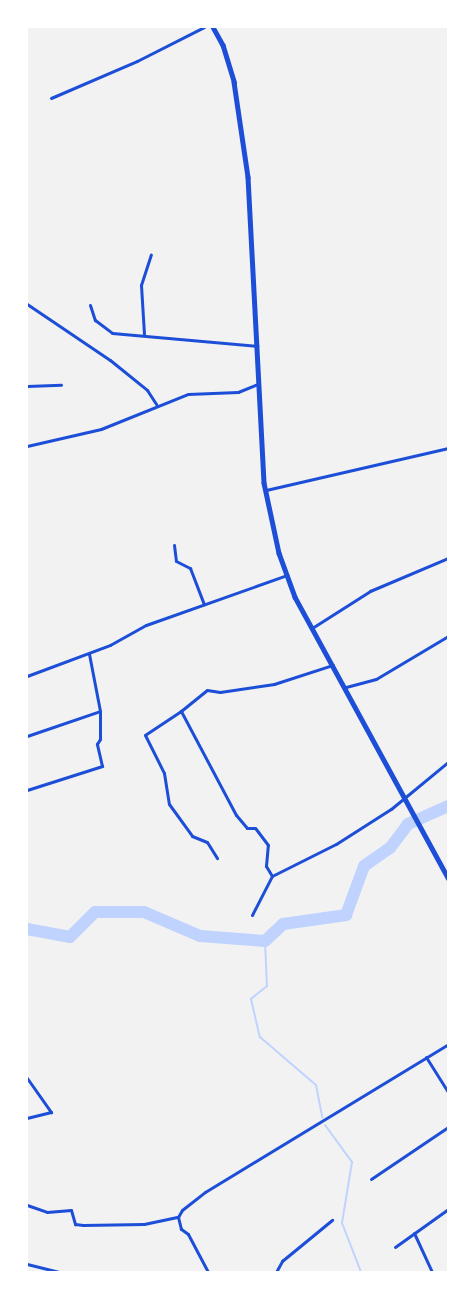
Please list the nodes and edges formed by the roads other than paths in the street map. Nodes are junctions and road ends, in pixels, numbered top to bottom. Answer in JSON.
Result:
{"nodes":[{"id":1,"x":204,"y":27,"type":"edge"},
{"id":2,"x":213,"y":27,"type":"edge"},
{"id":3,"x":51,"y":98,"type":"dead end"},
{"id":4,"x":151,"y":255,"type":"dead end"},
{"id":5,"x":27,"y":304,"type":"edge"},
{"id":6,"x":90,"y":305,"type":"dead end"},
{"id":7,"x":144,"y":334,"type":"junction"},
{"id":8,"x":257,"y":346,"type":"junction"},
{"id":9,"x":259,"y":384,"type":"junction"},
{"id":10,"x":61,"y":385,"type":"dead end"},
{"id":11,"x":27,"y":386,"type":"edge"},
{"id":12,"x":156,"y":404,"type":"junction"},
{"id":13,"x":27,"y":446,"type":"edge"},
{"id":14,"x":448,"y":448,"type":"edge"},
{"id":15,"x":266,"y":490,"type":"junction"},
{"id":16,"x":174,"y":545,"type":"dead end"},
{"id":17,"x":448,"y":558,"type":"edge"},
{"id":18,"x":287,"y":574,"type":"junction"},
{"id":19,"x":204,"y":604,"type":"junction"},
{"id":20,"x":312,"y":628,"type":"junction"},
{"id":21,"x":448,"y":636,"type":"edge"},
{"id":22,"x":89,"y":654,"type":"junction"},
{"id":23,"x":333,"y":665,"type":"junction"},
{"id":24,"x":27,"y":676,"type":"edge"},
{"id":25,"x":346,"y":687,"type":"junction"},
{"id":26,"x":100,"y":711,"type":"junction"},
{"id":27,"x":180,"y":711,"type":"junction"},
{"id":28,"x":27,"y":736,"type":"edge"},
{"id":29,"x":448,"y":762,"type":"edge"},
{"id":30,"x":27,"y":790,"type":"edge"},
{"id":31,"x":404,"y":795,"type":"junction"},
{"id":32,"x":217,"y":858,"type":"dead end"},
{"id":33,"x":272,"y":876,"type":"junction"},
{"id":34,"x":448,"y":878,"type":"edge"},
{"id":35,"x":252,"y":915,"type":"dead end"},
{"id":36,"x":448,"y":1044,"type":"edge"},
{"id":37,"x":426,"y":1058,"type":"junction"},
{"id":38,"x":27,"y":1078,"type":"edge"},
{"id":39,"x":448,"y":1092,"type":"edge"},
{"id":40,"x":27,"y":1118,"type":"edge"},
{"id":41,"x":448,"y":1127,"type":"edge"},
{"id":42,"x":371,"y":1179,"type":"dead end"},
{"id":43,"x":27,"y":1205,"type":"edge"},
{"id":44,"x":448,"y":1209,"type":"edge"},
{"id":45,"x":178,"y":1217,"type":"junction"},
{"id":46,"x":332,"y":1220,"type":"dead end"},
{"id":47,"x":414,"y":1233,"type":"junction"},
{"id":48,"x":394,"y":1247,"type":"dead end"},
{"id":49,"x":27,"y":1264,"type":"edge"},
{"id":50,"x":59,"y":1272,"type":"edge"},
{"id":51,"x":208,"y":1272,"type":"edge"},
{"id":52,"x":276,"y":1272,"type":"edge"},
{"id":53,"x":432,"y":1272,"type":"edge"}],
"edges":[{"from":1,"to":3,"type":"street"},
{"from":2,"to":8,"type":"main road"},
{"from":4,"to":7,"type":"street"},
{"from":5,"to":12,"type":"street"},
{"from":6,"to":7,"type":"street"},
{"from":7,"to":8,"type":"street"},
{"from":8,"to":9,"type":"main road"},
{"from":9,"to":12,"type":"street"},
{"from":9,"to":15,"type":"main road"},
{"from":10,"to":11,"type":"street"},
{"from":12,"to":13,"type":"street"},
{"from":14,"to":15,"type":"street"},
{"from":15,"to":18,"type":"main road"},
{"from":16,"to":19,"type":"street"},
{"from":17,"to":20,"type":"street"},
{"from":18,"to":19,"type":"street"},
{"from":18,"to":20,"type":"main road"},
{"from":19,"to":22,"type":"street"},
{"from":20,"to":23,"type":"main road"},
{"from":21,"to":25,"type":"street"},
{"from":22,"to":24,"type":"street"},
{"from":22,"to":26,"type":"street"},
{"from":23,"to":25,"type":"main road"},
{"from":23,"to":27,"type":"street"},
{"from":25,"to":31,"type":"main road"},
{"from":26,"to":28,"type":"street"},
{"from":26,"to":30,"type":"street"},
{"from":27,"to":32,"type":"street"},
{"from":27,"to":33,"type":"street"},
{"from":29,"to":31,"type":"street"},
{"from":31,"to":33,"type":"street"},
{"from":31,"to":34,"type":"main road"},
{"from":33,"to":35,"type":"street"},
{"from":36,"to":37,"type":"street"},
{"from":37,"to":39,"type":"street"},
{"from":37,"to":45,"type":"street"},
{"from":38,"to":40,"type":"street"},
{"from":41,"to":42,"type":"street"},
{"from":43,"to":45,"type":"street"},
{"from":44,"to":47,"type":"street"},
{"from":45,"to":51,"type":"street"},
{"from":46,"to":52,"type":"street"},
{"from":47,"to":48,"type":"street"},
{"from":47,"to":53,"type":"street"},
{"from":49,"to":50,"type":"street"}]}
